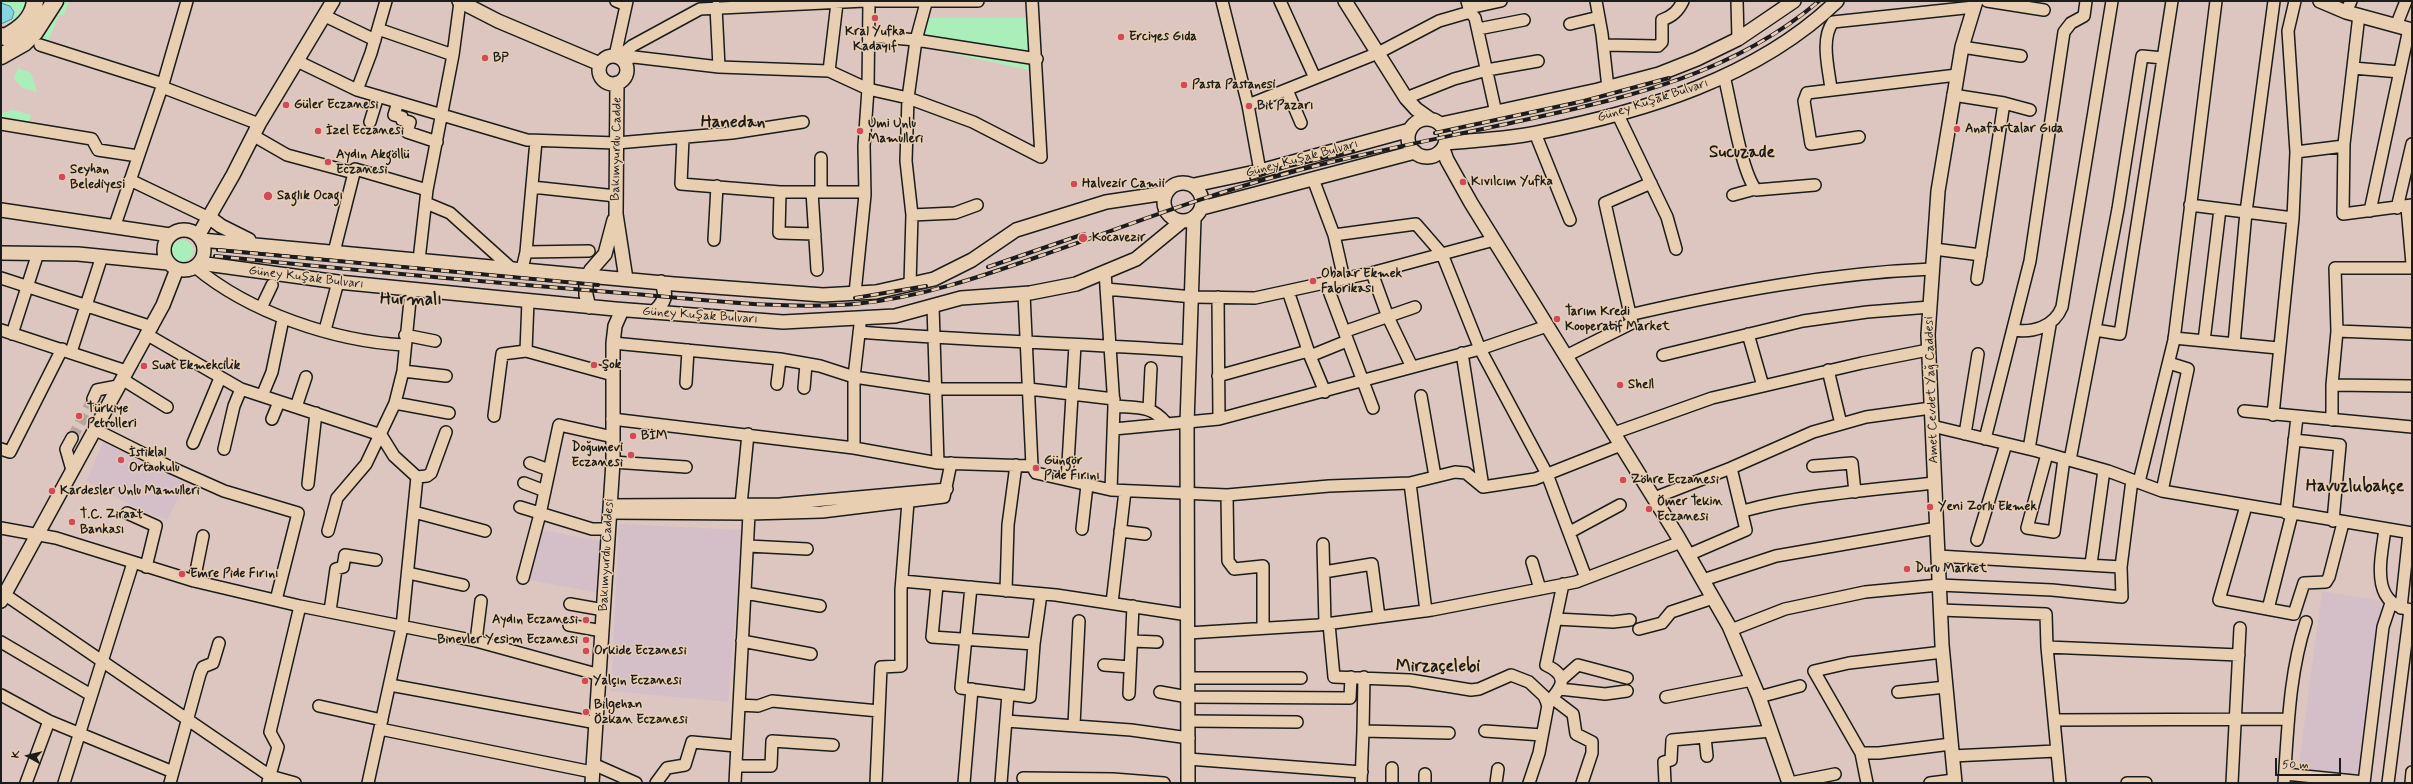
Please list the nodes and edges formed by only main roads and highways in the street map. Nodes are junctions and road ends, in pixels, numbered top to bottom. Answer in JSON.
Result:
{"nodes":[{"id":1,"x":35,"y":1,"type":"edge"},
{"id":2,"x":55,"y":1,"type":"edge"},
{"id":3,"x":332,"y":1,"type":"edge"},
{"id":4,"x":460,"y":1,"type":"edge"},
{"id":5,"x":1345,"y":1,"type":"edge"},
{"id":6,"x":1794,"y":1,"type":"edge"},
{"id":7,"x":1837,"y":1,"type":"edge"},
{"id":8,"x":2320,"y":1,"type":"edge"},
{"id":9,"x":1975,"y":4,"type":"edge"},
{"id":10,"x":2352,"y":9,"type":"edge"},
{"id":11,"x":2410,"y":30,"type":"edge"},
{"id":12,"x":1,"y":36,"type":"edge"},
{"id":13,"x":1,"y":56,"type":"edge"},
{"id":14,"x":600,"y":64,"type":"junction"},
{"id":15,"x":617,"y":84,"type":"junction"},
{"id":16,"x":1416,"y":109,"type":"junction"},
{"id":17,"x":1436,"y":122,"type":"junction"},
{"id":18,"x":1412,"y":127,"type":"junction"},
{"id":19,"x":1414,"y":152,"type":"junction"},
{"id":20,"x":1442,"y":152,"type":"junction"},
{"id":21,"x":1194,"y":185,"type":"junction"},
{"id":22,"x":1166,"y":193,"type":"junction"},
{"id":23,"x":1,"y":210,"type":"edge"},
{"id":24,"x":616,"y":214,"type":"junction"},
{"id":25,"x":206,"y":216,"type":"junction"},
{"id":26,"x":1192,"y":216,"type":"junction"},
{"id":27,"x":175,"y":233,"type":"junction"},
{"id":28,"x":199,"y":238,"type":"junction"},
{"id":29,"x":260,"y":244,"type":"junction"},
{"id":30,"x":1,"y":253,"type":"edge"},
{"id":31,"x":197,"y":265,"type":"junction"},
{"id":32,"x":172,"y":266,"type":"junction"},
{"id":33,"x":588,"y":276,"type":"junction"},
{"id":34,"x":626,"y":279,"type":"junction"},
{"id":35,"x":661,"y":282,"type":"junction"},
{"id":36,"x":590,"y":307,"type":"junction"},
{"id":37,"x":616,"y":309,"type":"junction"},
{"id":38,"x":654,"y":312,"type":"junction"},
{"id":39,"x":3,"y":598,"type":"edge"},
{"id":40,"x":593,"y":773,"type":"edge"},
{"id":41,"x":1955,"y":782,"type":"edge"},
{"id":42,"x":1188,"y":783,"type":"edge"},
{"id":43,"x":1789,"y":783,"type":"edge"}],
"edges":[{"from":1,"to":12,"type":"highway"},
{"from":2,"to":13,"type":"highway"},
{"from":3,"to":25,"type":"main road"},
{"from":4,"to":14,"type":"main road"},
{"from":5,"to":16,"type":"main road"},
{"from":6,"to":17,"type":"main road","name":"Güney Kuşak Bulvarı"},
{"from":7,"to":20,"type":"main road","name":"Güney Kuşak Bulvarı"},
{"from":8,"to":10,"type":"main road"},
{"from":9,"to":41,"type":"main road","name":"Amet Cevdet Yağ Caddesi"},
{"from":10,"to":11,"type":"main road"},
{"from":14,"to":15,"type":"main road"},
{"from":14,"to":15,"type":"main road"},
{"from":15,"to":24,"type":"main road","name":"Bakımyurdu Cadde"},
{"from":16,"to":17,"type":"main road"},
{"from":16,"to":18,"type":"main road"},
{"from":17,"to":18,"type":"main road"},
{"from":17,"to":20,"type":"main road"},
{"from":18,"to":19,"type":"main road"},
{"from":18,"to":21,"type":"main road","name":"Güney Kuşak Bulvarı"},
{"from":19,"to":20,"type":"main road"},
{"from":19,"to":26,"type":"main road","name":"Güney Kuşak Bulvarı"},
{"from":20,"to":43,"type":"main road"},
{"from":21,"to":22,"type":"main road"},
{"from":21,"to":26,"type":"main road"},
{"from":22,"to":26,"type":"main road"},
{"from":22,"to":35,"type":"main road"},
{"from":23,"to":27,"type":"main road"},
{"from":24,"to":33,"type":"main road"},
{"from":24,"to":34,"type":"main road"},
{"from":25,"to":27,"type":"main road"},
{"from":25,"to":28,"type":"main road"},
{"from":25,"to":29,"type":"main road"},
{"from":26,"to":38,"type":"main road","name":"Güney Kuşak Bulvarı"},
{"from":26,"to":42,"type":"main road"},
{"from":27,"to":28,"type":"main road"},
{"from":27,"to":32,"type":"main road"},
{"from":28,"to":29,"type":"main road"},
{"from":28,"to":31,"type":"main road"},
{"from":29,"to":33,"type":"main road"},
{"from":30,"to":32,"type":"main road"},
{"from":31,"to":32,"type":"main road"},
{"from":31,"to":36,"type":"main road","name":"Güney Kuşak Bulvarı"},
{"from":32,"to":39,"type":"main road"},
{"from":33,"to":34,"type":"main road"},
{"from":33,"to":36,"type":"main road"},
{"from":34,"to":35,"type":"main road"},
{"from":35,"to":38,"type":"main road"},
{"from":36,"to":37,"type":"main road","name":"Güney Kuşak Bulvarı"},
{"from":37,"to":38,"type":"main road","name":"Güney Kuşak Bulvarı"},
{"from":37,"to":40,"type":"main road","name":"Bakımyurdu Caddesi"}]}
